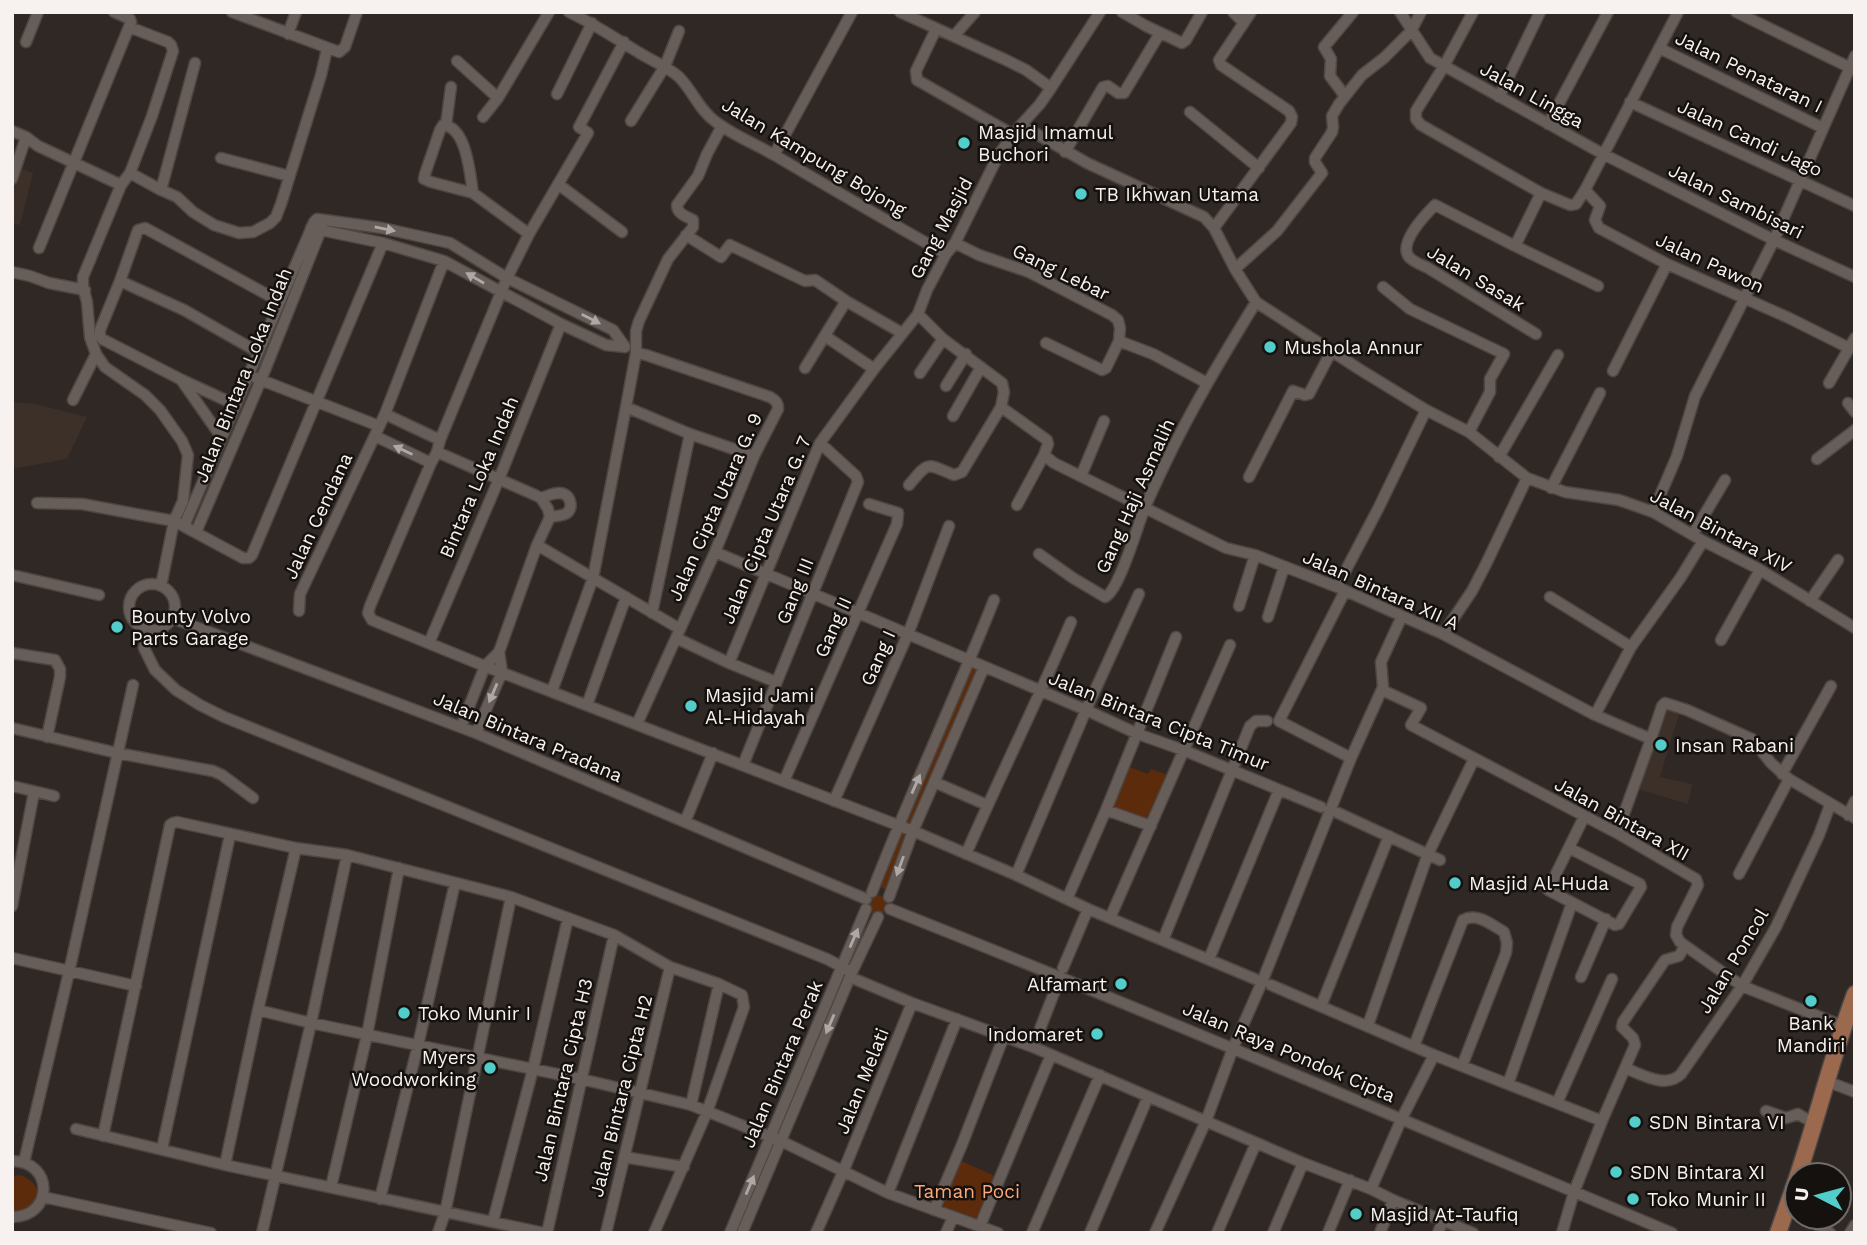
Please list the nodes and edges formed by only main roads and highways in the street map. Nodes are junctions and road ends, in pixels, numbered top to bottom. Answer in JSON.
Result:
{"nodes":[{"id":1,"x":1855,"y":994,"type":"edge"},
{"id":2,"x":1803,"y":1161,"type":"edge"}],
"edges":[{"from":1,"to":2,"type":"main road"}]}
